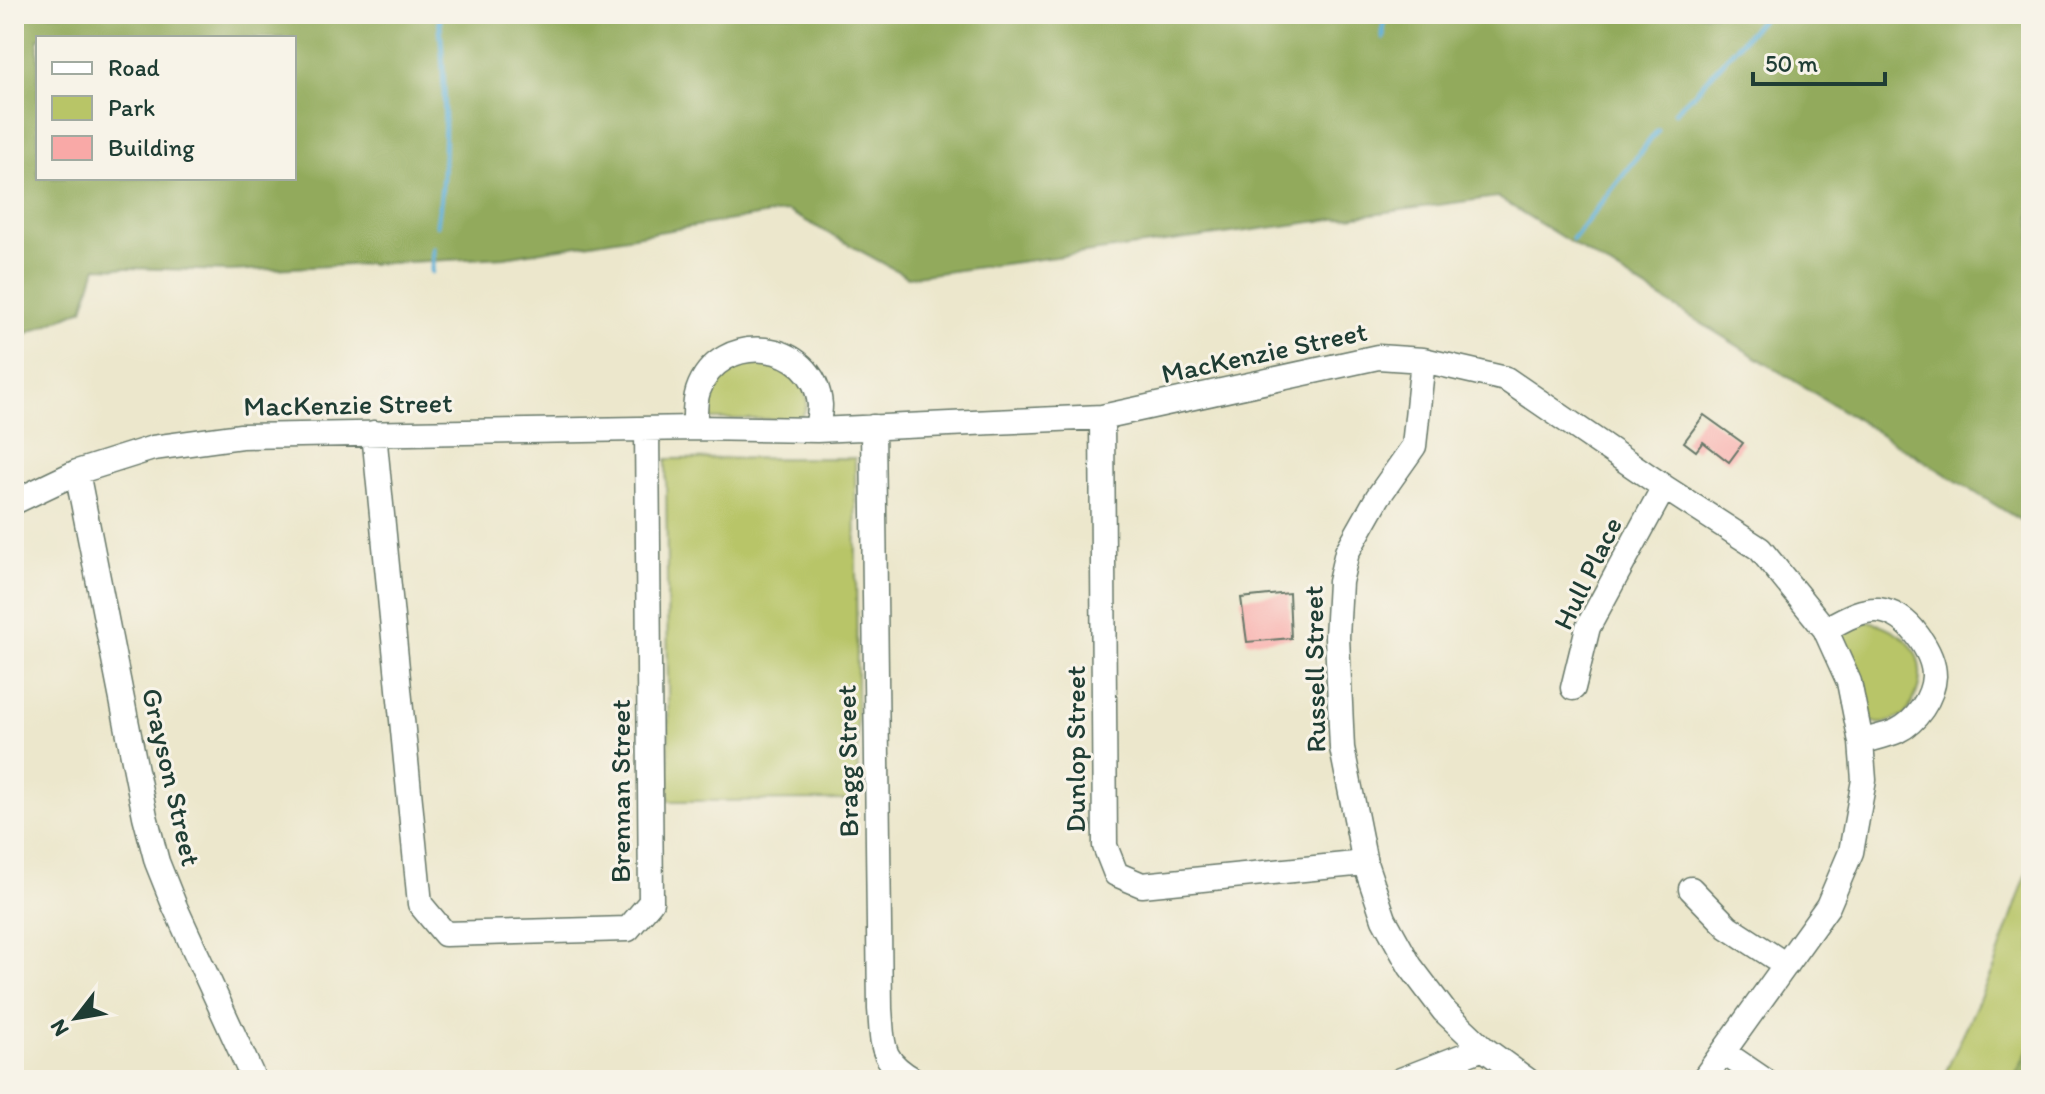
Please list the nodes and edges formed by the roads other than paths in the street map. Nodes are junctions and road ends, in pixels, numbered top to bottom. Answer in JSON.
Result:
{"nodes":[{"id":1,"x":1423,"y":360,"type":"junction"},
{"id":2,"x":1102,"y":417,"type":"junction"},
{"id":3,"x":873,"y":427,"type":"junction"},
{"id":4,"x":695,"y":428,"type":"junction"},
{"id":5,"x":647,"y":429,"type":"junction"},
{"id":6,"x":817,"y":430,"type":"junction"},
{"id":7,"x":374,"y":433,"type":"junction"},
{"id":8,"x":77,"y":472,"type":"junction"},
{"id":9,"x":1664,"y":487,"type":"junction"},
{"id":10,"x":14,"y":502,"type":"edge"},
{"id":11,"x":1825,"y":629,"type":"junction"},
{"id":12,"x":1573,"y":688,"type":"dead end"},
{"id":13,"x":1861,"y":742,"type":"junction"},
{"id":14,"x":1365,"y":863,"type":"junction"},
{"id":15,"x":1691,"y":889,"type":"dead end"},
{"id":16,"x":1786,"y":965,"type":"junction"},
{"id":17,"x":1483,"y":1048,"type":"junction"},
{"id":18,"x":1723,"y":1052,"type":"junction"},
{"id":19,"x":254,"y":1080,"type":"edge"},
{"id":20,"x":914,"y":1080,"type":"edge"},
{"id":21,"x":1401,"y":1080,"type":"edge"},
{"id":22,"x":1527,"y":1080,"type":"edge"},
{"id":23,"x":1703,"y":1080,"type":"edge"},
{"id":24,"x":1764,"y":1080,"type":"edge"}],
"edges":[{"from":1,"to":2,"type":"street","name":"MacKenzie Street"},
{"from":1,"to":9,"type":"street","name":"MacKenzie Street"},
{"from":1,"to":14,"type":"street","name":"Russell Street"},
{"from":2,"to":3,"type":"street","name":"MacKenzie Street"},
{"from":2,"to":14,"type":"street","name":"Dunlop Street"},
{"from":3,"to":6,"type":"street","name":"MacKenzie Street"},
{"from":3,"to":20,"type":"street","name":"Bragg Street"},
{"from":4,"to":5,"type":"street","name":"MacKenzie Street"},
{"from":4,"to":6,"type":"street","name":"MacKenzie Street"},
{"from":4,"to":6,"type":"street"},
{"from":5,"to":7,"type":"street","name":"MacKenzie Street"},
{"from":5,"to":7,"type":"street","name":"Brennan Street"},
{"from":7,"to":8,"type":"street","name":"MacKenzie Street"},
{"from":8,"to":10,"type":"street","name":"MacKenzie Street"},
{"from":8,"to":19,"type":"street","name":"Grayson Street"},
{"from":9,"to":11,"type":"street","name":"MacKenzie Street"},
{"from":9,"to":12,"type":"street","name":"Hull Place"},
{"from":11,"to":13,"type":"street","name":"MacKenzie Street"},
{"from":11,"to":13,"type":"street"},
{"from":13,"to":16,"type":"street","name":"MacKenzie Street"},
{"from":14,"to":17,"type":"street","name":"Russell Street"},
{"from":15,"to":16,"type":"street"},
{"from":16,"to":18,"type":"street","name":"MacKenzie Street"},
{"from":17,"to":21,"type":"street"},
{"from":17,"to":22,"type":"street","name":"Russell Street"},
{"from":18,"to":23,"type":"street","name":"MacKenzie Street"},
{"from":18,"to":24,"type":"street"}]}
